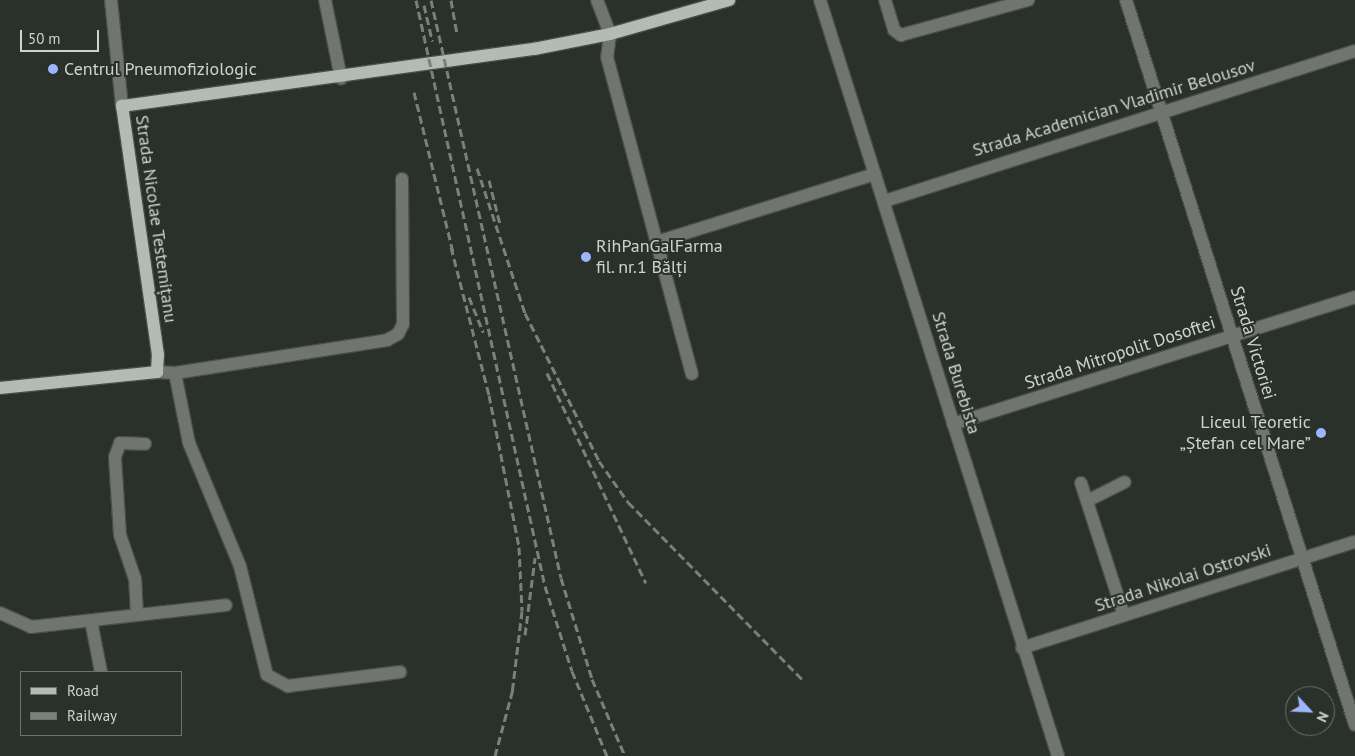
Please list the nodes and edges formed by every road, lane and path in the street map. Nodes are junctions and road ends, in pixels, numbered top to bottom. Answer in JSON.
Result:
{"nodes":[{"id":1,"x":110,"y":0,"type":"edge"},
{"id":2,"x":325,"y":0,"type":"edge"},
{"id":3,"x":597,"y":0,"type":"edge"},
{"id":4,"x":729,"y":0,"type":"edge"},
{"id":5,"x":820,"y":0,"type":"edge"},
{"id":6,"x":884,"y":0,"type":"edge"},
{"id":7,"x":1028,"y":0,"type":"edge"},
{"id":8,"x":1126,"y":0,"type":"edge"},
{"id":9,"x":698,"y":5,"type":"edge"},
{"id":10,"x":610,"y":34,"type":"junction"},
{"id":11,"x":1355,"y":51,"type":"edge"},
{"id":12,"x":341,"y":78,"type":"junction"},
{"id":13,"x":122,"y":106,"type":"junction"},
{"id":14,"x":1162,"y":112,"type":"junction"},
{"id":15,"x":875,"y":174,"type":"junction"},
{"id":16,"x":402,"y":179,"type":"dead end"},
{"id":17,"x":885,"y":201,"type":"junction"},
{"id":18,"x":660,"y":240,"type":"junction"},
{"id":19,"x":1355,"y":297,"type":"edge"},
{"id":20,"x":1233,"y":336,"type":"junction"},
{"id":21,"x":157,"y":372,"type":"junction"},
{"id":22,"x":174,"y":373,"type":"junction"},
{"id":23,"x":692,"y":374,"type":"dead end"},
{"id":24,"x":0,"y":388,"type":"edge"},
{"id":25,"x":953,"y":424,"type":"junction"},
{"id":26,"x":144,"y":444,"type":"dead end"},
{"id":27,"x":1125,"y":482,"type":"dead end"},
{"id":28,"x":1081,"y":483,"type":"dead end"},
{"id":29,"x":1087,"y":501,"type":"junction"},
{"id":30,"x":1355,"y":542,"type":"edge"},
{"id":31,"x":1304,"y":558,"type":"junction"},
{"id":32,"x":226,"y":605,"type":"dead end"},
{"id":33,"x":0,"y":613,"type":"edge"},
{"id":34,"x":137,"y":615,"type":"junction"},
{"id":35,"x":1124,"y":615,"type":"junction"},
{"id":36,"x":91,"y":620,"type":"junction"},
{"id":37,"x":1022,"y":648,"type":"junction"},
{"id":38,"x":102,"y":671,"type":"edge"},
{"id":39,"x":400,"y":672,"type":"dead end"},
{"id":40,"x":1355,"y":725,"type":"edge"},
{"id":41,"x":1058,"y":756,"type":"edge"}],
"edges":[{"from":1,"to":13,"type":"street"},
{"from":2,"to":12,"type":"street"},
{"from":3,"to":10,"type":"street"},
{"from":4,"to":9,"type":"main road","name":"Strada Nicolae Testemițanu"},
{"from":5,"to":15,"type":"street","name":"Strada Burebista"},
{"from":6,"to":7,"type":"street"},
{"from":8,"to":14,"type":"street","name":"Strada Victoriei"},
{"from":9,"to":10,"type":"main road","name":"Strada Nicolae Testemițanu"},
{"from":10,"to":12,"type":"main road","name":"Strada Nicolae Testemițanu"},
{"from":10,"to":18,"type":"street"},
{"from":11,"to":14,"type":"street","name":"Strada Academician Vladimir Belousov"},
{"from":12,"to":13,"type":"main road","name":"Strada Nicolae Testemițanu"},
{"from":13,"to":21,"type":"main road","name":"Strada Nicolae Testemițanu"},
{"from":14,"to":17,"type":"street","name":"Strada Academician Vladimir Belousov"},
{"from":14,"to":20,"type":"street","name":"Strada Victoriei"},
{"from":15,"to":17,"type":"street","name":"Strada Burebista"},
{"from":15,"to":18,"type":"street"},
{"from":16,"to":22,"type":"street"},
{"from":17,"to":25,"type":"street","name":"Strada Burebista"},
{"from":18,"to":23,"type":"street"},
{"from":19,"to":20,"type":"street","name":"Strada Mitropolit Dosoftei"},
{"from":20,"to":25,"type":"street","name":"Strada Mitropolit Dosoftei"},
{"from":20,"to":31,"type":"street","name":"Strada Victoriei"},
{"from":21,"to":22,"type":"street"},
{"from":21,"to":24,"type":"main road"},
{"from":22,"to":39,"type":"street"},
{"from":25,"to":37,"type":"street","name":"Strada Burebista"},
{"from":26,"to":34,"type":"street"},
{"from":27,"to":29,"type":"street"},
{"from":28,"to":29,"type":"street"},
{"from":29,"to":35,"type":"street"},
{"from":30,"to":31,"type":"street","name":"Strada Nikolai Ostrovski"},
{"from":31,"to":35,"type":"street","name":"Strada Nikolai Ostrovski"},
{"from":31,"to":40,"type":"street","name":"Strada Victoriei"},
{"from":32,"to":34,"type":"street"},
{"from":33,"to":36,"type":"street"},
{"from":34,"to":36,"type":"street"},
{"from":35,"to":37,"type":"street","name":"Strada Nikolai Ostrovski"},
{"from":36,"to":38,"type":"street"},
{"from":37,"to":41,"type":"street","name":"Strada Burebista"}]}
